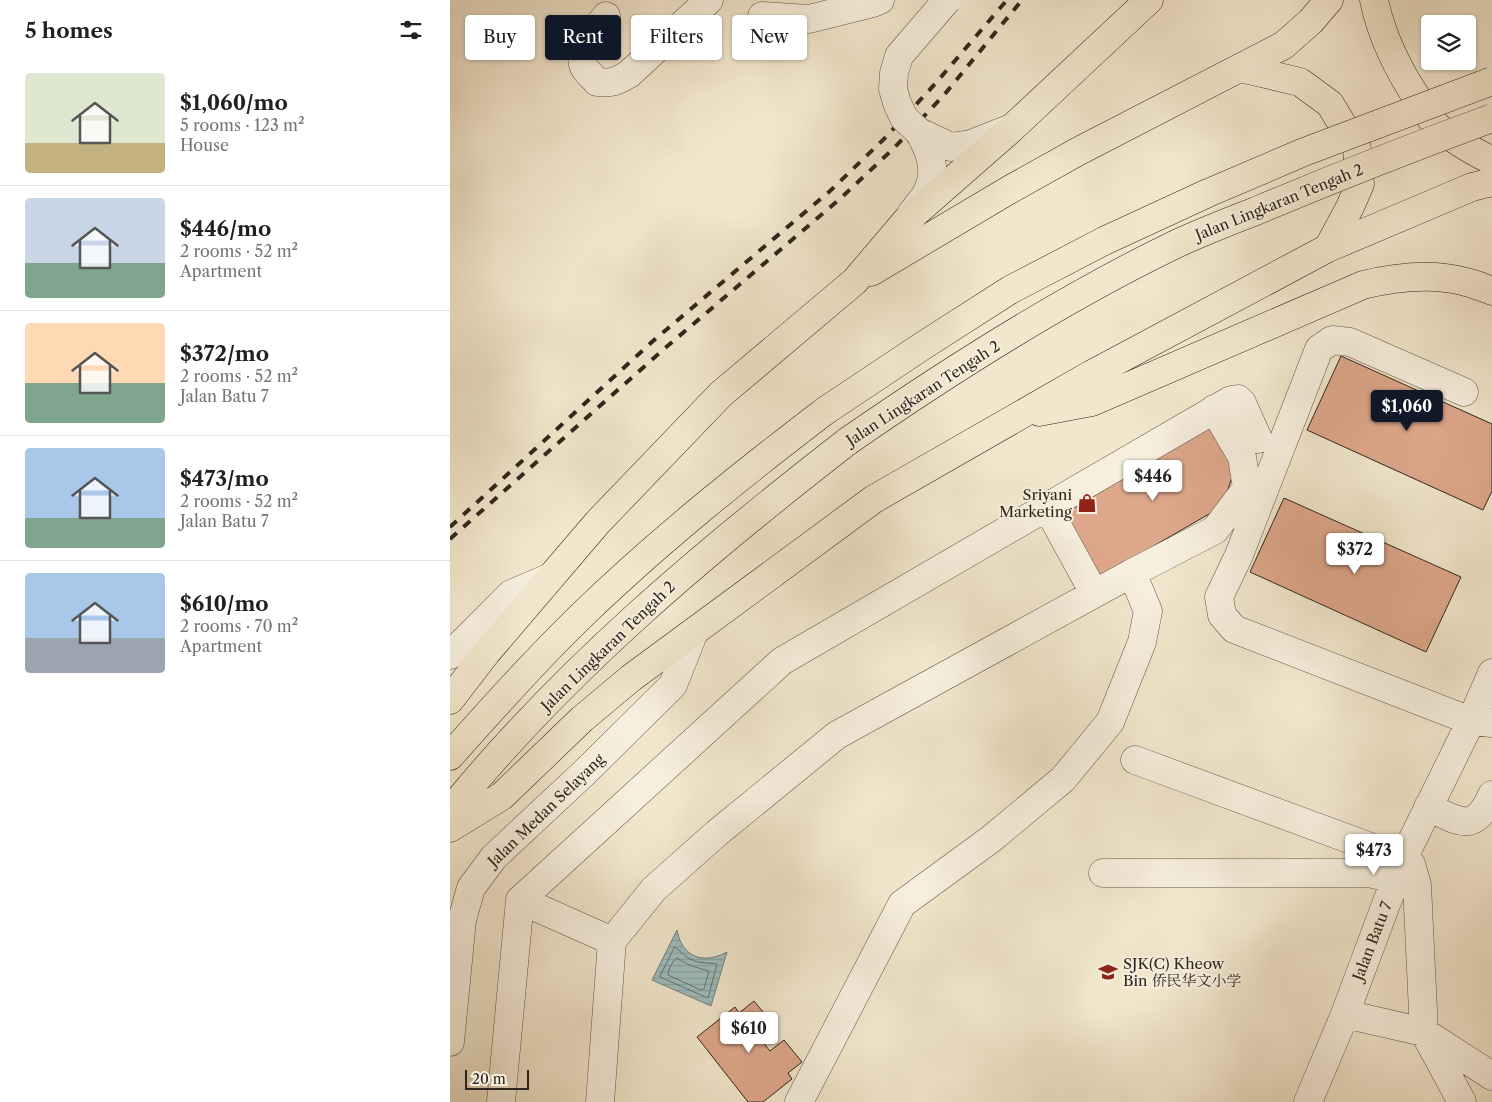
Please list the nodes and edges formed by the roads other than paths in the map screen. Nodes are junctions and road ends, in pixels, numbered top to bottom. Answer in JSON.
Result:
{"nodes":[{"id":1,"x":709,"y":0,"type":"edge"},
{"id":2,"x":880,"y":0,"type":"edge"},
{"id":3,"x":947,"y":0,"type":"edge"},
{"id":4,"x":1149,"y":0,"type":"edge"},
{"id":5,"x":1329,"y":0,"type":"edge"},
{"id":6,"x":1374,"y":0,"type":"edge"},
{"id":7,"x":807,"y":18,"type":"edge"},
{"id":8,"x":583,"y":60,"type":"edge"},
{"id":9,"x":1240,"y":68,"type":"junction"},
{"id":10,"x":1492,"y":82,"type":"edge"},
{"id":11,"x":1492,"y":118,"type":"edge"},
{"id":12,"x":1011,"y":128,"type":"junction"},
{"id":13,"x":919,"y":132,"type":"junction"},
{"id":14,"x":1492,"y":160,"type":"edge"},
{"id":15,"x":1492,"y":182,"type":"edge"},
{"id":16,"x":906,"y":221,"type":"junction"},
{"id":17,"x":1328,"y":248,"type":"junction"},
{"id":18,"x":855,"y":281,"type":"junction"},
{"id":19,"x":1492,"y":291,"type":"edge"},
{"id":20,"x":1464,"y":392,"type":"dead end"},
{"id":21,"x":1214,"y":410,"type":"junction"},
{"id":22,"x":1018,"y":416,"type":"junction"},
{"id":23,"x":1258,"y":439,"type":"dead end"},
{"id":24,"x":1048,"y":507,"type":"junction"},
{"id":25,"x":1132,"y":573,"type":"junction"},
{"id":26,"x":551,"y":577,"type":"junction"},
{"id":27,"x":1094,"y":593,"type":"junction"},
{"id":28,"x":694,"y":632,"type":"junction"},
{"id":29,"x":450,"y":655,"type":"edge"},
{"id":30,"x":1492,"y":673,"type":"edge"},
{"id":31,"x":450,"y":700,"type":"edge"},
{"id":32,"x":1481,"y":722,"type":"edge"},
{"id":33,"x":450,"y":756,"type":"edge"},
{"id":34,"x":1135,"y":760,"type":"dead end"},
{"id":35,"x":1492,"y":795,"type":"edge"},
{"id":36,"x":1428,"y":808,"type":"junction"},
{"id":37,"x":450,"y":811,"type":"edge"},
{"id":38,"x":450,"y":828,"type":"edge"},
{"id":39,"x":1400,"y":870,"type":"junction"},
{"id":40,"x":1103,"y":873,"type":"dead end"},
{"id":41,"x":520,"y":900,"type":"junction"},
{"id":42,"x":612,"y":941,"type":"junction"},
{"id":43,"x":1344,"y":1014,"type":"junction"},
{"id":44,"x":1424,"y":1032,"type":"junction"},
{"id":45,"x":450,"y":1042,"type":"edge"},
{"id":46,"x":1492,"y":1076,"type":"edge"},
{"id":47,"x":501,"y":1102,"type":"edge"},
{"id":48,"x":600,"y":1102,"type":"edge"},
{"id":49,"x":799,"y":1102,"type":"edge"},
{"id":50,"x":1308,"y":1102,"type":"edge"},
{"id":51,"x":1462,"y":1102,"type":"edge"}],
"edges":[{"from":1,"to":8,"type":"street"},
{"from":2,"to":7,"type":"street"},
{"from":3,"to":13,"type":"street","bridge":true},
{"from":4,"to":12,"type":"highway"},
{"from":5,"to":9,"type":"highway"},
{"from":6,"to":14,"type":"highway","bridge":true},
{"from":9,"to":17,"type":"highway"},
{"from":9,"to":18,"type":"highway"},
{"from":10,"to":33,"type":"highway","bridge":true},
{"from":11,"to":37,"type":"highway","name":"Jalan Lingkaran Tengah 2","bridge":true},
{"from":12,"to":13,"type":"street"},
{"from":12,"to":16,"type":"highway"},
{"from":13,"to":16,"type":"street"},
{"from":15,"to":17,"type":"highway"},
{"from":16,"to":18,"type":"highway"},
{"from":17,"to":22,"type":"highway"},
{"from":18,"to":26,"type":"highway"},
{"from":19,"to":22,"type":"highway"},
{"from":20,"to":32,"type":"street"},
{"from":21,"to":23,"type":"street"},
{"from":21,"to":24,"type":"street"},
{"from":21,"to":25,"type":"street"},
{"from":22,"to":28,"type":"highway"},
{"from":24,"to":27,"type":"street"},
{"from":24,"to":41,"type":"street"},
{"from":25,"to":27,"type":"street"},
{"from":25,"to":49,"type":"street"},
{"from":26,"to":29,"type":"street"},
{"from":26,"to":31,"type":"highway"},
{"from":27,"to":42,"type":"street"},
{"from":28,"to":38,"type":"highway"},
{"from":28,"to":45,"type":"street","name":"Jalan Medan Selayang"},
{"from":30,"to":32,"type":"street","name":"Jalan Batu 7"},
{"from":32,"to":36,"type":"street","name":"Jalan Batu 7"},
{"from":34,"to":39,"type":"street"},
{"from":35,"to":36,"type":"street"},
{"from":36,"to":39,"type":"street","name":"Jalan Batu 7"},
{"from":39,"to":40,"type":"street"},
{"from":39,"to":43,"type":"street","name":"Jalan Batu 7"},
{"from":39,"to":44,"type":"street"},
{"from":41,"to":42,"type":"street"},
{"from":41,"to":47,"type":"street"},
{"from":42,"to":48,"type":"street"},
{"from":43,"to":44,"type":"street"},
{"from":43,"to":50,"type":"street","name":"Jalan Batu 7"},
{"from":44,"to":46,"type":"street"},
{"from":44,"to":51,"type":"street"}]}
